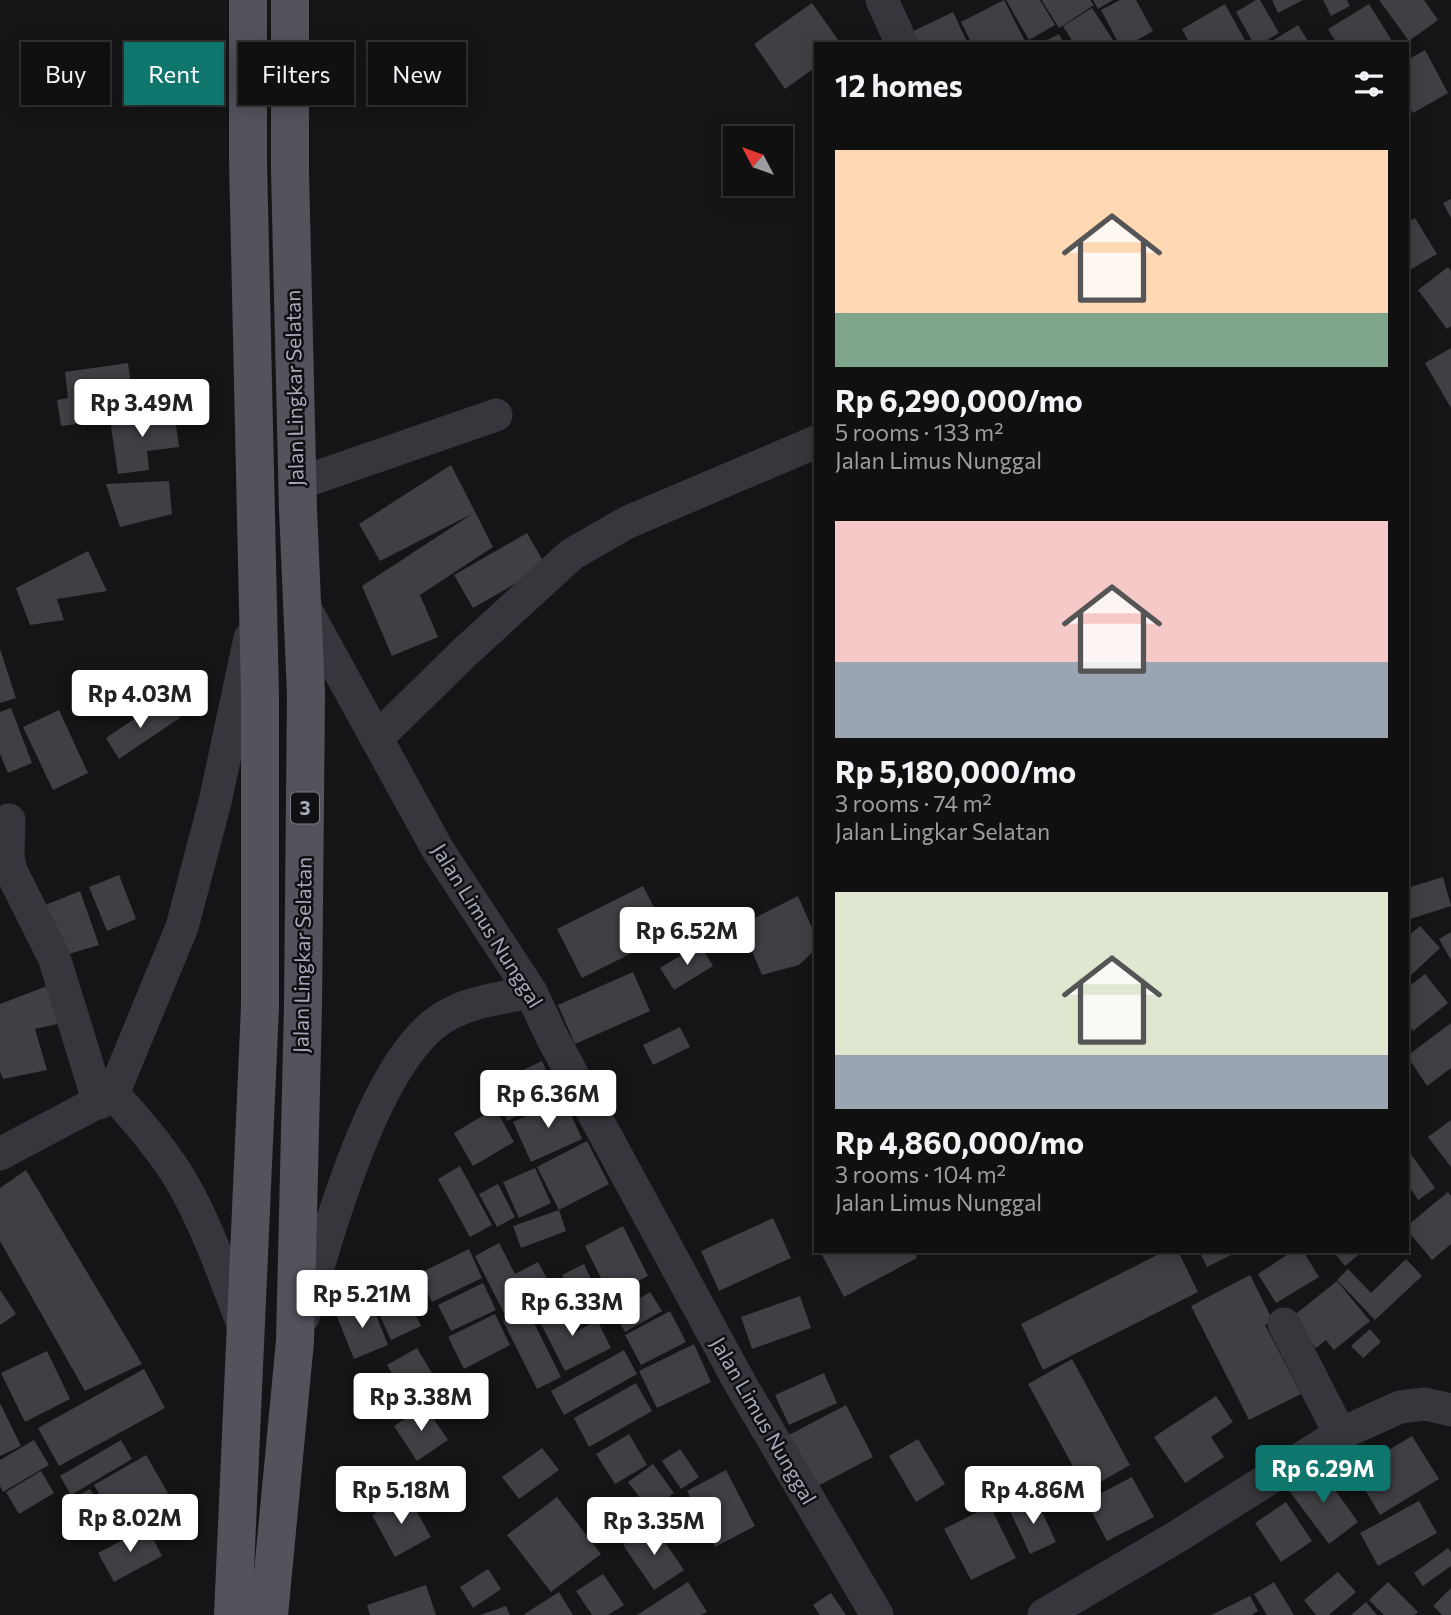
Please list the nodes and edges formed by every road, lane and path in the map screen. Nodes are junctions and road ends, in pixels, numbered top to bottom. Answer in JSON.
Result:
{"nodes":[{"id":1,"x":248,"y":0,"type":"edge"},
{"id":2,"x":290,"y":0,"type":"edge"},
{"id":3,"x":882,"y":0,"type":"edge"},
{"id":4,"x":901,"y":42,"type":"edge"},
{"id":5,"x":496,"y":415,"type":"dead end"},
{"id":6,"x":814,"y":443,"type":"edge"},
{"id":7,"x":297,"y":484,"type":"junction"},
{"id":8,"x":258,"y":598,"type":"junction"},
{"id":9,"x":302,"y":603,"type":"junction"},
{"id":10,"x":378,"y":737,"type":"junction"},
{"id":11,"x":9,"y":820,"type":"dead end"},
{"id":12,"x":531,"y":992,"type":"junction"},
{"id":13,"x":106,"y":1098,"type":"junction"},
{"id":14,"x":0,"y":1154,"type":"edge"},
{"id":15,"x":1284,"y":1324,"type":"dead end"},
{"id":16,"x":246,"y":1331,"type":"junction"},
{"id":17,"x":295,"y":1341,"type":"junction"},
{"id":18,"x":1451,"y":1410,"type":"edge"},
{"id":19,"x":1340,"y":1434,"type":"junction"},
{"id":20,"x":233,"y":1615,"type":"edge"},
{"id":21,"x":269,"y":1615,"type":"edge"},
{"id":22,"x":877,"y":1615,"type":"edge"},
{"id":23,"x":1044,"y":1615,"type":"edge"}],
"edges":[{"from":1,"to":8,"type":"main road","name":"Jalan Lingkar Selatan","number":"3"},
{"from":2,"to":7,"type":"main road","name":"Jalan Lingkar Selatan","number":"3"},
{"from":3,"to":4,"type":"street"},
{"from":5,"to":7,"type":"street"},
{"from":6,"to":10,"type":"street"},
{"from":7,"to":9,"type":"main road","name":"Jalan Lingkar Selatan","number":"3"},
{"from":8,"to":13,"type":"street"},
{"from":8,"to":16,"type":"main road","name":"Jalan Lingkar Selatan","number":"3"},
{"from":9,"to":10,"type":"street","name":"Jalan Limus Nunggal"},
{"from":9,"to":17,"type":"main road","name":"Jalan Lingkar Selatan","number":"3"},
{"from":10,"to":12,"type":"street","name":"Jalan Limus Nunggal"},
{"from":11,"to":13,"type":"street"},
{"from":12,"to":17,"type":"street"},
{"from":12,"to":22,"type":"street","name":"Jalan Limus Nunggal"},
{"from":13,"to":14,"type":"street"},
{"from":13,"to":16,"type":"street"},
{"from":15,"to":19,"type":"street"},
{"from":16,"to":20,"type":"main road","name":"Jalan Lingkar Selatan","number":"3"},
{"from":17,"to":21,"type":"main road","name":"Jalan Lingkar Selatan","number":"3"},
{"from":18,"to":19,"type":"street"},
{"from":19,"to":23,"type":"street"}]}
